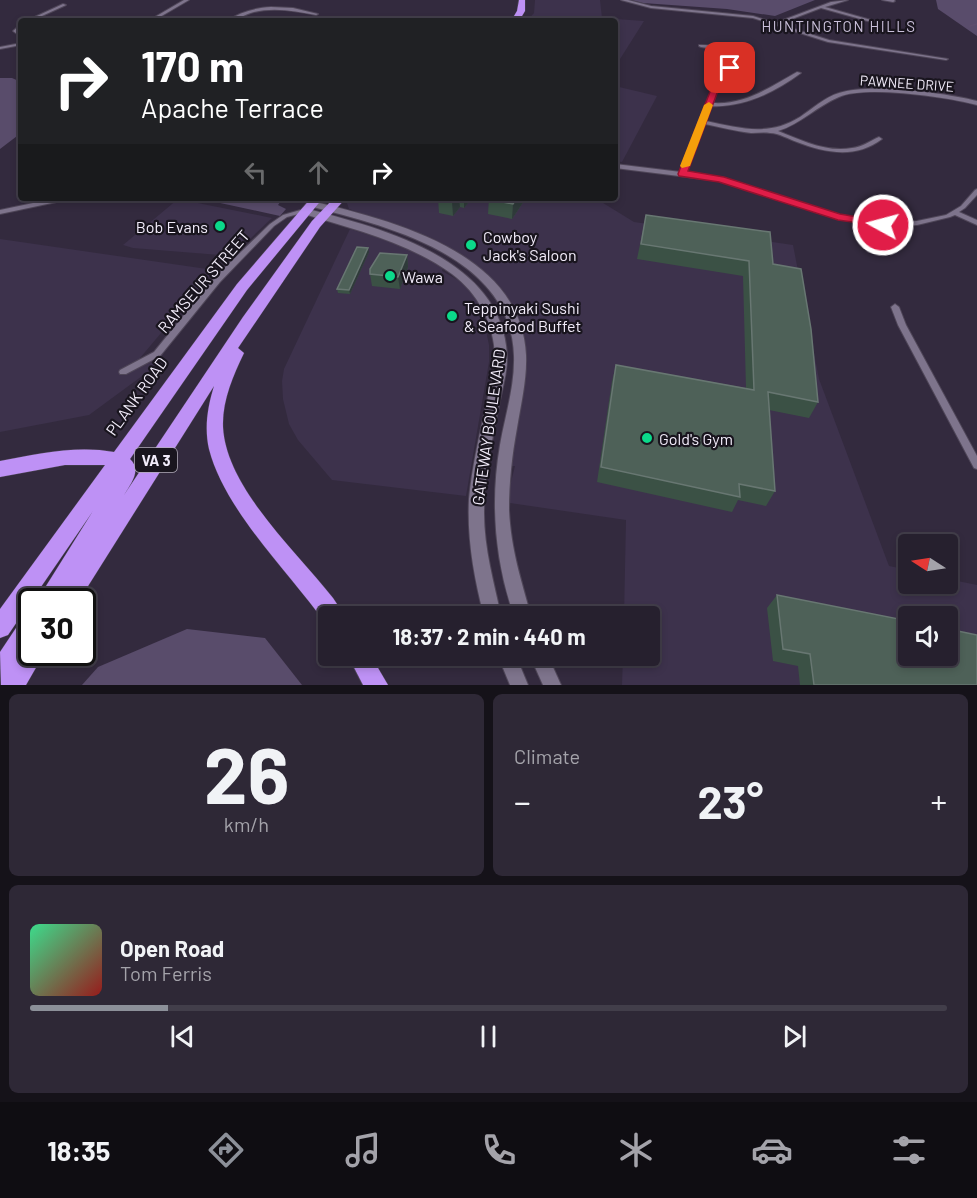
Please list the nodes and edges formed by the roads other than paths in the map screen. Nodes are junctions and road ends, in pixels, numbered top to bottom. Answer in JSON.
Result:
{"nodes":[{"id":1,"x":187,"y":0,"type":"edge"},
{"id":2,"x":522,"y":0,"type":"edge"},
{"id":3,"x":623,"y":0,"type":"edge"},
{"id":4,"x":846,"y":0,"type":"edge"},
{"id":5,"x":884,"y":0,"type":"edge"},
{"id":6,"x":893,"y":1,"type":"edge"},
{"id":7,"x":530,"y":3,"type":"edge"},
{"id":8,"x":64,"y":5,"type":"dead end"},
{"id":9,"x":820,"y":7,"type":"junction"},
{"id":10,"x":316,"y":14,"type":"dead end"},
{"id":11,"x":35,"y":18,"type":"edge"},
{"id":12,"x":155,"y":18,"type":"edge"},
{"id":13,"x":234,"y":18,"type":"edge"},
{"id":14,"x":517,"y":18,"type":"edge"},
{"id":15,"x":525,"y":18,"type":"edge"},
{"id":16,"x":870,"y":21,"type":"dead end"},
{"id":17,"x":777,"y":23,"type":"junction"},
{"id":18,"x":18,"y":45,"type":"edge"},
{"id":19,"x":701,"y":46,"type":"dead end"},
{"id":20,"x":0,"y":48,"type":"edge"},
{"id":21,"x":946,"y":59,"type":"dead end"},
{"id":22,"x":799,"y":73,"type":"dead end"},
{"id":23,"x":977,"y":103,"type":"edge"},
{"id":24,"x":709,"y":104,"type":"junction"},
{"id":25,"x":702,"y":122,"type":"junction"},
{"id":26,"x":773,"y":131,"type":"junction"},
{"id":27,"x":879,"y":139,"type":"dead end"},
{"id":28,"x":618,"y":166,"type":"edge"},
{"id":29,"x":683,"y":174,"type":"junction"},
{"id":30,"x":977,"y":191,"type":"edge"},
{"id":31,"x":52,"y":201,"type":"edge"},
{"id":32,"x":336,"y":201,"type":"edge"},
{"id":33,"x":311,"y":204,"type":"edge"},
{"id":34,"x":0,"y":212,"type":"edge"},
{"id":35,"x":326,"y":213,"type":"junction"},
{"id":36,"x":956,"y":213,"type":"junction"},
{"id":37,"x":977,"y":223,"type":"edge"},
{"id":38,"x":895,"y":307,"type":"dead end"},
{"id":39,"x":248,"y":320,"type":"junction"},
{"id":40,"x":123,"y":372,"type":"dead end"},
{"id":41,"x":118,"y":459,"type":"junction"},
{"id":42,"x":977,"y":465,"type":"edge"},
{"id":43,"x":0,"y":469,"type":"edge"},
{"id":44,"x":55,"y":588,"type":"edge"},
{"id":45,"x":75,"y":588,"type":"edge"},
{"id":46,"x":326,"y":606,"type":"edge"},
{"id":47,"x":490,"y":606,"type":"edge"},
{"id":48,"x":520,"y":606,"type":"edge"},
{"id":49,"x":0,"y":627,"type":"edge"},
{"id":50,"x":18,"y":645,"type":"edge"},
{"id":51,"x":25,"y":666,"type":"edge"},
{"id":52,"x":365,"y":666,"type":"edge"},
{"id":53,"x":511,"y":666,"type":"edge"},
{"id":54,"x":543,"y":666,"type":"edge"},
{"id":55,"x":0,"y":672,"type":"edge"},
{"id":56,"x":13,"y":685,"type":"edge"},
{"id":57,"x":376,"y":685,"type":"edge"},
{"id":58,"x":519,"y":685,"type":"edge"},
{"id":59,"x":552,"y":685,"type":"edge"}],
"edges":[{"from":1,"to":12,"type":"street"},
{"from":2,"to":14,"type":"highway"},
{"from":3,"to":17,"type":"street"},
{"from":4,"to":9,"type":"street"},
{"from":5,"to":6,"type":"street"},
{"from":7,"to":15,"type":"highway"},
{"from":8,"to":11,"type":"street"},
{"from":9,"to":16,"type":"street"},
{"from":9,"to":17,"type":"street"},
{"from":10,"to":13,"type":"street"},
{"from":17,"to":21,"type":"street"},
{"from":18,"to":20,"type":"street"},
{"from":19,"to":24,"type":"street"},
{"from":22,"to":24,"type":"street"},
{"from":23,"to":26,"type":"street","name":"PAWNEE DRIVE"},
{"from":24,"to":25,"type":"street"},
{"from":25,"to":26,"type":"street"},
{"from":25,"to":29,"type":"street"},
{"from":26,"to":27,"type":"street"},
{"from":28,"to":29,"type":"street"},
{"from":29,"to":36,"type":"street"},
{"from":30,"to":36,"type":"street"},
{"from":31,"to":34,"type":"street"},
{"from":32,"to":35,"type":"highway","number":"VA 3"},
{"from":33,"to":35,"type":"street","name":"GATEWAY BOULEVARD"},
{"from":33,"to":40,"type":"street","name":"RAMSEUR STREET"},
{"from":33,"to":41,"type":"highway","name":"PLANK ROAD","number":"VA 3"},
{"from":35,"to":39,"type":"highway","number":"VA 3"},
{"from":35,"to":47,"type":"street","name":"GATEWAY BOULEVARD"},
{"from":35,"to":48,"type":"street","name":"GATEWAY BOULEVARD"},
{"from":36,"to":37,"type":"street"},
{"from":38,"to":42,"type":"street"},
{"from":39,"to":45,"type":"highway","number":"VA 3"},
{"from":39,"to":46,"type":"highway"},
{"from":41,"to":43,"type":"highway"},
{"from":41,"to":44,"type":"highway"},
{"from":41,"to":49,"type":"highway","name":"PLANK ROAD","number":"VA 3"},
{"from":50,"to":55,"type":"highway"},
{"from":51,"to":56,"type":"highway"},
{"from":52,"to":57,"type":"highway"},
{"from":53,"to":58,"type":"street"},
{"from":54,"to":59,"type":"street"}]}
